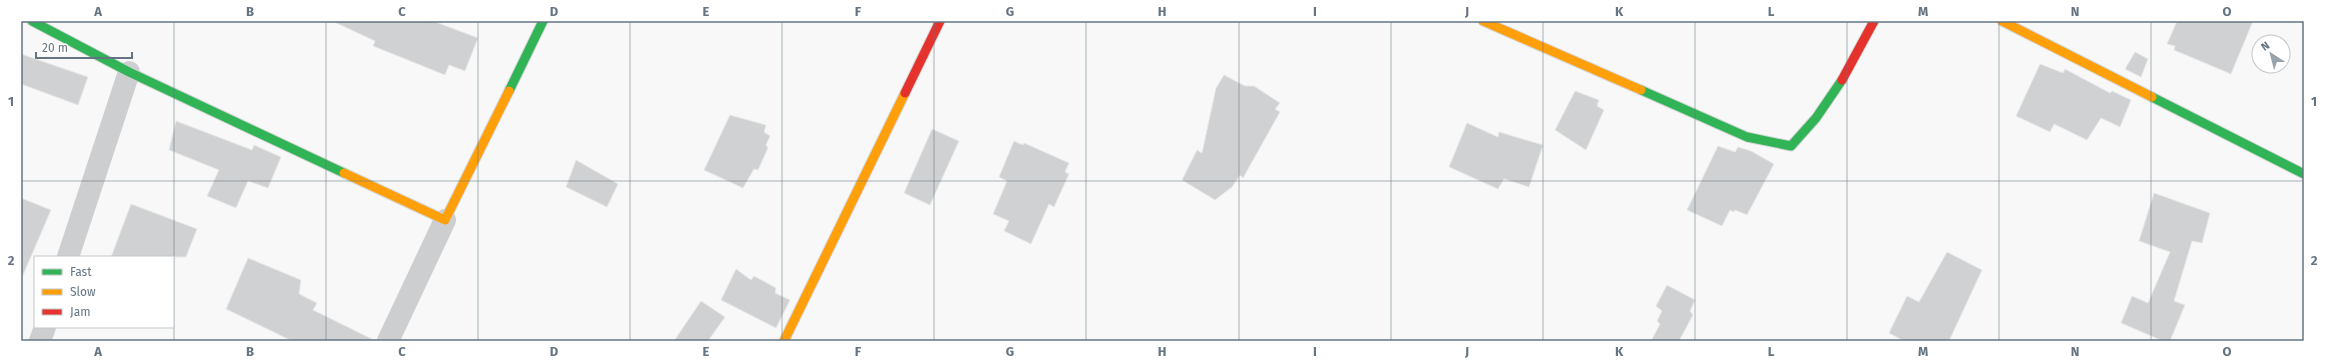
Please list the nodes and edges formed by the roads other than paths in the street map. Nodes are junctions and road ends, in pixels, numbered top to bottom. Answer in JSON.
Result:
{"nodes":[{"id":1,"x":32,"y":21,"type":"edge"},
{"id":2,"x":543,"y":21,"type":"edge"},
{"id":3,"x":940,"y":21,"type":"edge"},
{"id":4,"x":1484,"y":21,"type":"edge"},
{"id":5,"x":1874,"y":21,"type":"edge"},
{"id":6,"x":2002,"y":21,"type":"edge"},
{"id":7,"x":129,"y":72,"type":"junction"},
{"id":8,"x":2304,"y":174,"type":"edge"},
{"id":9,"x":445,"y":220,"type":"junction"},
{"id":10,"x":68,"y":256,"type":"edge"},
{"id":11,"x":45,"y":328,"type":"edge"},
{"id":12,"x":40,"y":341,"type":"edge"},
{"id":13,"x":388,"y":341,"type":"edge"},
{"id":14,"x":784,"y":341,"type":"edge"}],
"edges":[{"from":1,"to":7,"type":"street"},
{"from":2,"to":9,"type":"street"},
{"from":3,"to":14,"type":"street"},
{"from":4,"to":5,"type":"street"},
{"from":6,"to":8,"type":"street"},
{"from":7,"to":9,"type":"street"},
{"from":7,"to":10,"type":"street"},
{"from":9,"to":13,"type":"street"},
{"from":11,"to":12,"type":"street"}]}
